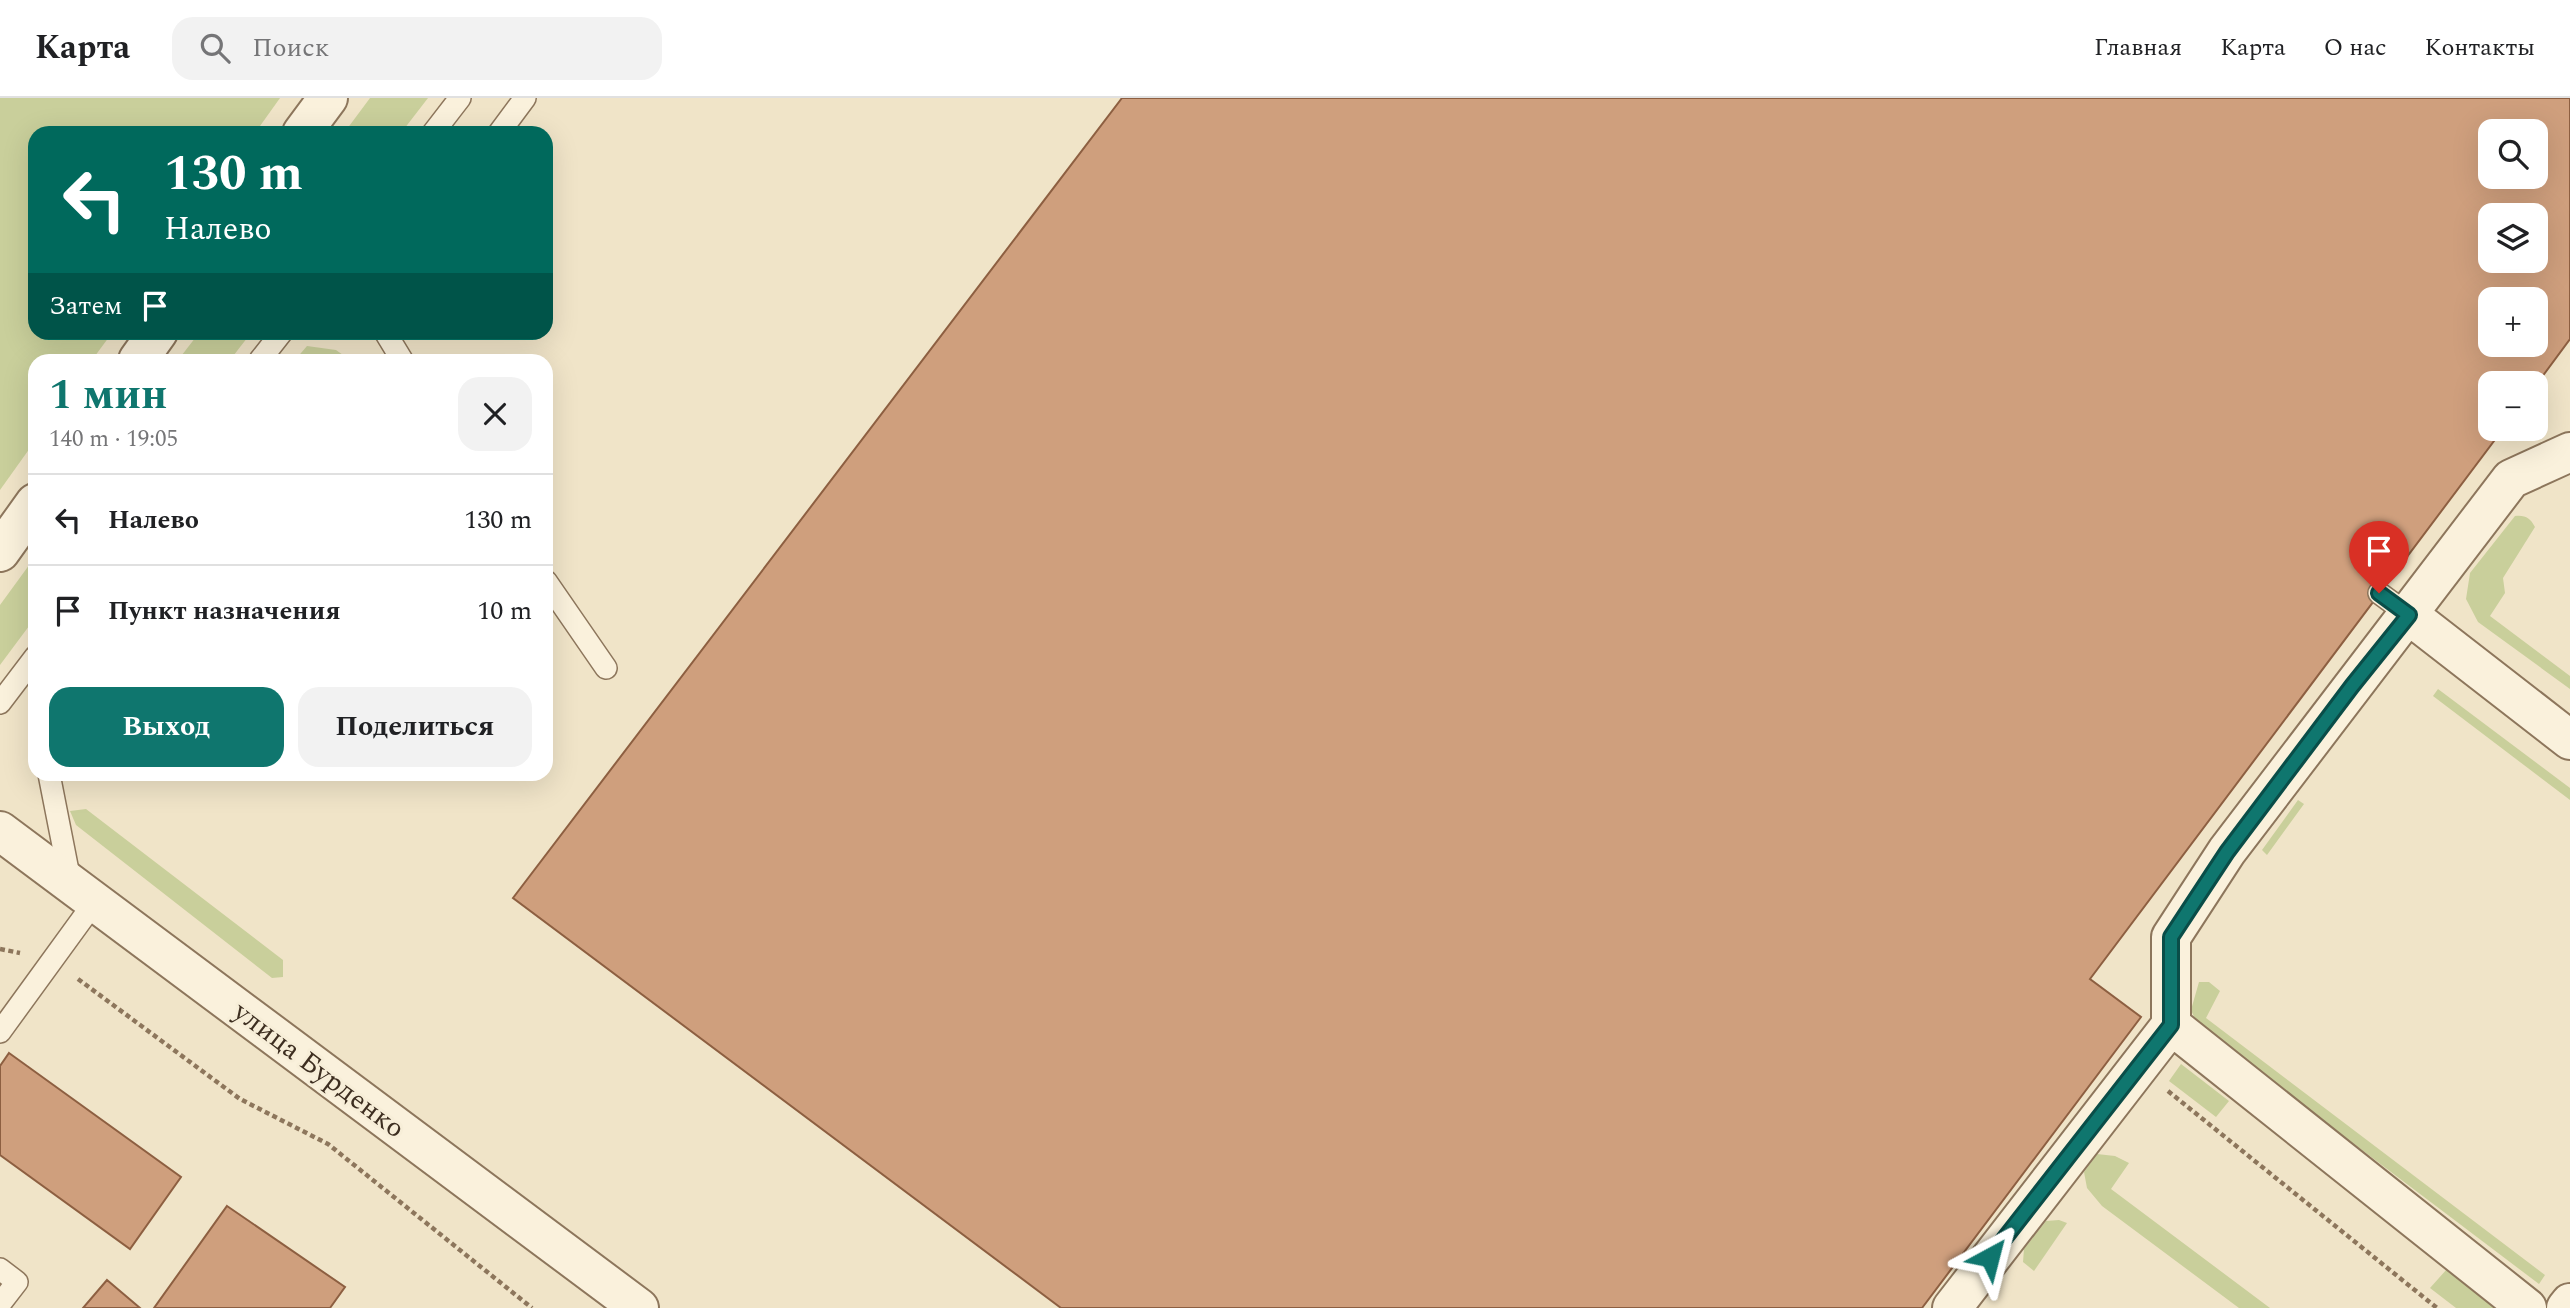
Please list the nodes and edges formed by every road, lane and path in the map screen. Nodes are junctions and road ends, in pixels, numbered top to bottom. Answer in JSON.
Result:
{"nodes":[{"id":1,"x":328,"y":98,"type":"edge"},
{"id":2,"x":460,"y":98,"type":"edge"},
{"id":3,"x":525,"y":98,"type":"edge"},
{"id":4,"x":307,"y":126,"type":"edge"},
{"id":5,"x":438,"y":126,"type":"edge"},
{"id":6,"x":504,"y":126,"type":"edge"},
{"id":7,"x":276,"y":340,"type":"edge"},
{"id":8,"x":265,"y":354,"type":"edge"},
{"id":9,"x":2570,"y":452,"type":"edge"},
{"id":10,"x":28,"y":513,"type":"edge"},
{"id":11,"x":0,"y":552,"type":"edge"},
{"id":12,"x":553,"y":591,"type":"edge"},
{"id":13,"x":2379,"y":593,"type":"dead end"},
{"id":14,"x":2409,"y":615,"type":"junction"},
{"id":15,"x":28,"y":666,"type":"edge"},
{"id":16,"x":606,"y":668,"type":"dead end"},
{"id":17,"x":0,"y":703,"type":"edge"},
{"id":18,"x":2570,"y":740,"type":"edge"},
{"id":19,"x":51,"y":781,"type":"edge"},
{"id":20,"x":0,"y":831,"type":"edge"},
{"id":21,"x":83,"y":891,"type":"junction"},
{"id":22,"x":0,"y":949,"type":"edge"},
{"id":23,"x":53,"y":961,"type":"junction"},
{"id":24,"x":2171,"y":1025,"type":"junction"},
{"id":25,"x":0,"y":1032,"type":"edge"},
{"id":26,"x":2138,"y":1066,"type":"junction"},
{"id":27,"x":0,"y":1269,"type":"edge"},
{"id":28,"x":2570,"y":1303,"type":"edge"},
{"id":29,"x":0,"y":1304,"type":"edge"},
{"id":30,"x":532,"y":1308,"type":"edge"},
{"id":31,"x":639,"y":1308,"type":"edge"},
{"id":32,"x":1952,"y":1308,"type":"edge"},
{"id":33,"x":2437,"y":1308,"type":"edge"},
{"id":34,"x":2527,"y":1308,"type":"edge"},
{"id":35,"x":2566,"y":1308,"type":"edge"}],
"edges":[{"from":1,"to":4,"type":"street"},
{"from":2,"to":5,"type":"lane"},
{"from":3,"to":6,"type":"lane"},
{"from":7,"to":8,"type":"lane"},
{"from":9,"to":14,"type":"street"},
{"from":10,"to":11,"type":"street"},
{"from":12,"to":16,"type":"lane"},
{"from":13,"to":14,"type":"lane"},
{"from":14,"to":18,"type":"street"},
{"from":14,"to":24,"type":"street"},
{"from":15,"to":17,"type":"lane"},
{"from":19,"to":21,"type":"lane"},
{"from":20,"to":21,"type":"street","name":"улица Бурденко"},
{"from":21,"to":23,"type":"lane"},
{"from":21,"to":31,"type":"street","name":"улица Бурденко"},
{"from":22,"to":23,"type":"path"},
{"from":23,"to":25,"type":"lane"},
{"from":23,"to":30,"type":"path"},
{"from":24,"to":26,"type":"street"},
{"from":24,"to":34,"type":"street"},
{"from":26,"to":32,"type":"street"},
{"from":26,"to":33,"type":"path"},
{"from":27,"to":29,"type":"lane"},
{"from":28,"to":35,"type":"street"}]}
